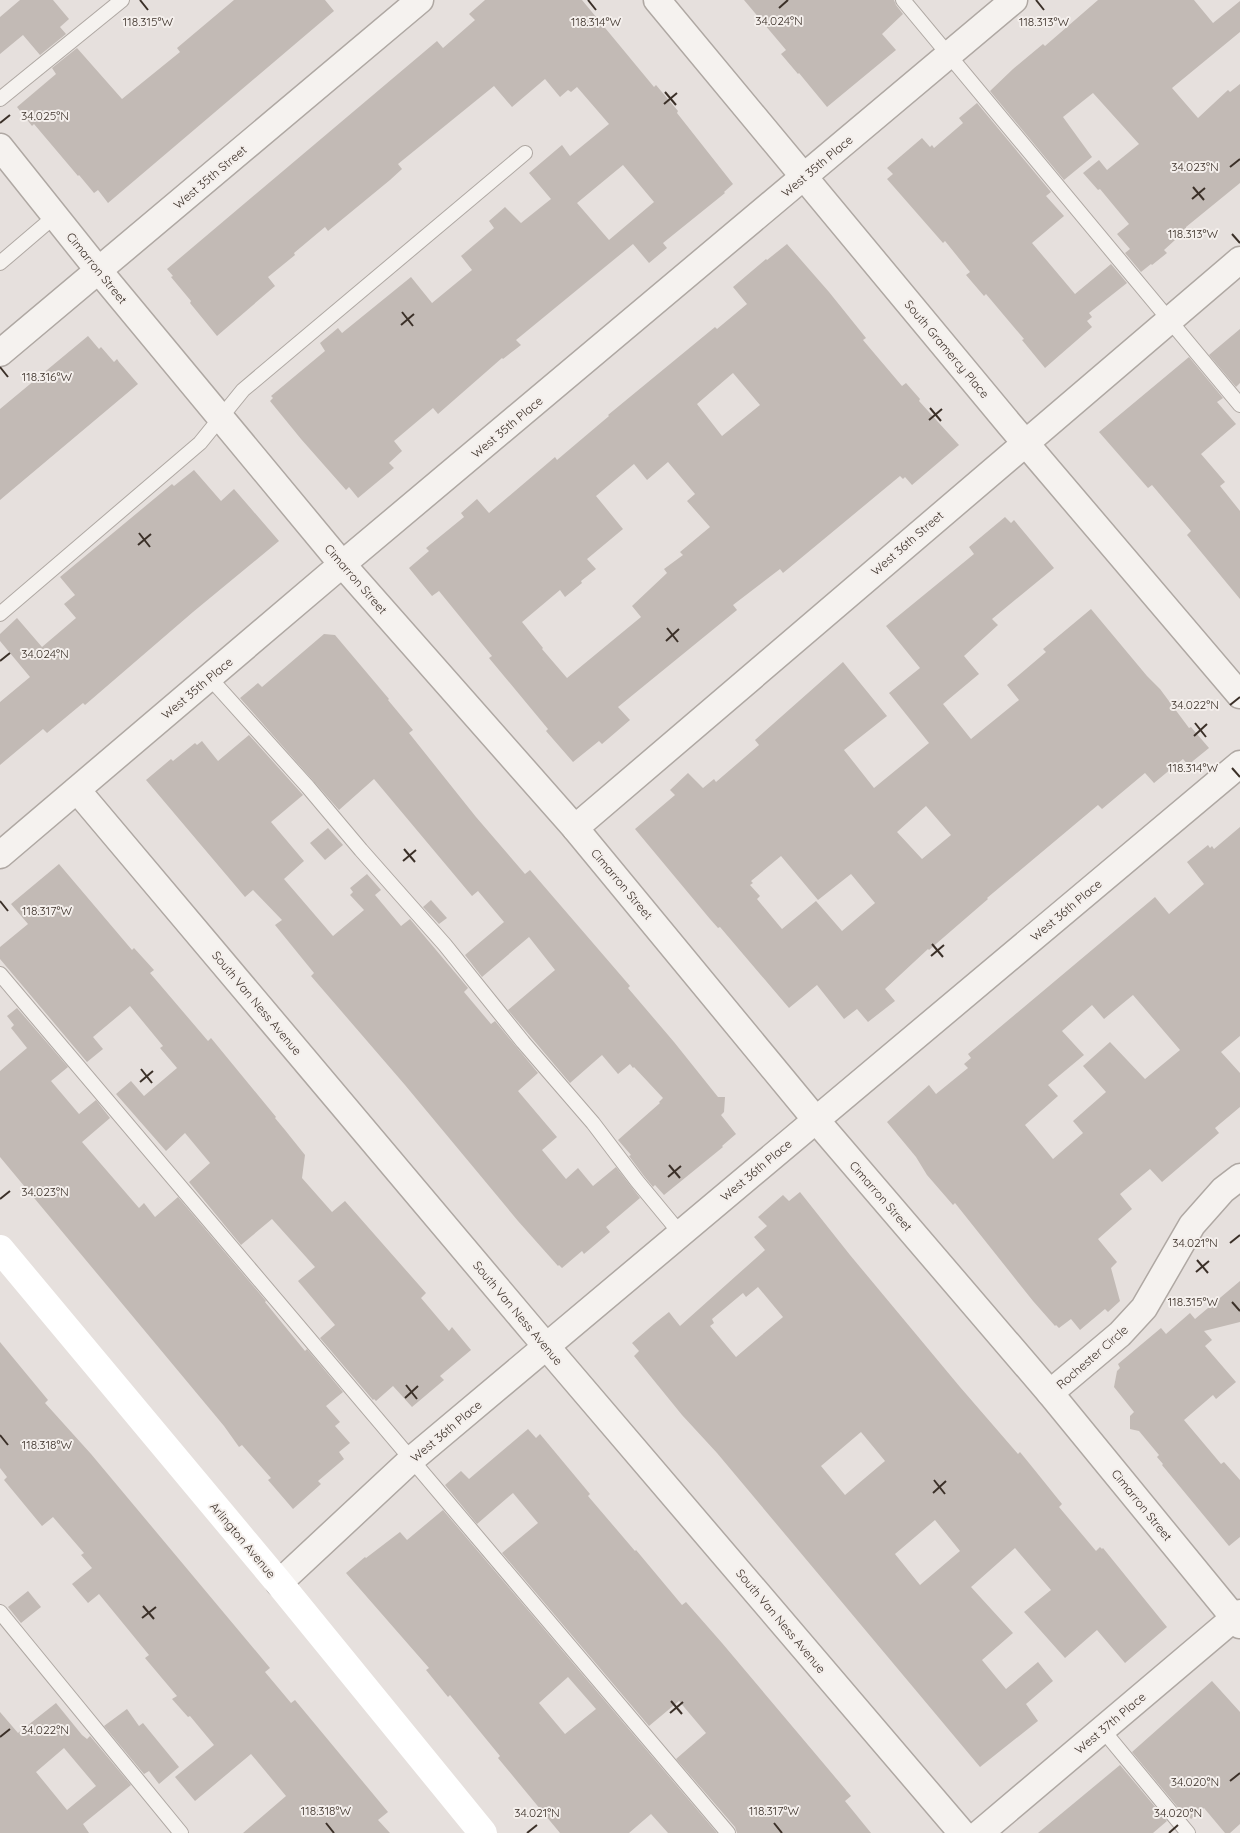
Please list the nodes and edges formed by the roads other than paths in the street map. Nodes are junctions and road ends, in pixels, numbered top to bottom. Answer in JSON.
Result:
{"nodes":[{"id":1,"x":122,"y":0,"type":"edge"},
{"id":2,"x":420,"y":0,"type":"edge"},
{"id":3,"x":657,"y":0,"type":"edge"},
{"id":4,"x":902,"y":0,"type":"edge"},
{"id":5,"x":1014,"y":0,"type":"edge"},
{"id":6,"x":948,"y":55,"type":"junction"},
{"id":7,"x":0,"y":99,"type":"edge"},
{"id":8,"x":0,"y":147,"type":"edge"},
{"id":9,"x":526,"y":153,"type":"dead end"},
{"id":10,"x":805,"y":177,"type":"junction"},
{"id":11,"x":55,"y":216,"type":"junction"},
{"id":12,"x":1240,"y":260,"type":"edge"},
{"id":13,"x":0,"y":263,"type":"edge"},
{"id":14,"x":99,"y":271,"type":"junction"},
{"id":15,"x":1169,"y":320,"type":"junction"},
{"id":16,"x":0,"y":353,"type":"edge"},
{"id":17,"x":1240,"y":405,"type":"edge"},
{"id":18,"x":221,"y":417,"type":"junction"},
{"id":19,"x":1025,"y":443,"type":"junction"},
{"id":20,"x":342,"y":564,"type":"junction"},
{"id":21,"x":0,"y":614,"type":"edge"},
{"id":22,"x":209,"y":677,"type":"junction"},
{"id":23,"x":1240,"y":695,"type":"edge"},
{"id":24,"x":1240,"y":764,"type":"edge"},
{"id":25,"x":77,"y":790,"type":"junction"},
{"id":26,"x":575,"y":828,"type":"junction"},
{"id":27,"x":0,"y":855,"type":"edge"},
{"id":28,"x":0,"y":974,"type":"edge"},
{"id":29,"x":816,"y":1120,"type":"junction"},
{"id":30,"x":1240,"y":1177,"type":"edge"},
{"id":31,"x":680,"y":1233,"type":"junction"},
{"id":32,"x":0,"y":1249,"type":"edge"},
{"id":33,"x":547,"y":1346,"type":"junction"},
{"id":34,"x":1050,"y":1393,"type":"junction"},
{"id":35,"x":412,"y":1460,"type":"junction"},
{"id":36,"x":279,"y":1584,"type":"junction"},
{"id":37,"x":0,"y":1612,"type":"edge"},
{"id":38,"x":1238,"y":1618,"type":"edge"},
{"id":39,"x":1102,"y":1729,"type":"junction"},
{"id":40,"x":181,"y":1833,"type":"edge"},
{"id":41,"x":483,"y":1833,"type":"edge"},
{"id":42,"x":728,"y":1833,"type":"edge"},
{"id":43,"x":962,"y":1833,"type":"edge"},
{"id":44,"x":980,"y":1833,"type":"edge"},
{"id":45,"x":1188,"y":1833,"type":"edge"}],
"edges":[{"from":1,"to":7,"type":"lane"},
{"from":2,"to":14,"type":"street","name":"West 35th Street"},
{"from":3,"to":10,"type":"street","name":"South Gramercy Place"},
{"from":4,"to":6,"type":"lane"},
{"from":5,"to":6,"type":"street","name":"West 35th Place"},
{"from":6,"to":10,"type":"street","name":"West 35th Place"},
{"from":6,"to":15,"type":"lane"},
{"from":8,"to":11,"type":"street","name":"Cimarron Street"},
{"from":9,"to":18,"type":"lane"},
{"from":10,"to":19,"type":"street","name":"South Gramercy Place"},
{"from":10,"to":20,"type":"street","name":"West 35th Place"},
{"from":11,"to":13,"type":"lane"},
{"from":11,"to":14,"type":"street","name":"Cimarron Street"},
{"from":12,"to":15,"type":"street","name":"West 36th Street"},
{"from":14,"to":16,"type":"street","name":"West 35th Street"},
{"from":14,"to":18,"type":"street","name":"Cimarron Street"},
{"from":15,"to":17,"type":"lane"},
{"from":15,"to":19,"type":"street","name":"West 36th Street"},
{"from":18,"to":20,"type":"street","name":"Cimarron Street"},
{"from":18,"to":21,"type":"lane"},
{"from":19,"to":23,"type":"street","name":"South Gramercy Place"},
{"from":19,"to":26,"type":"street","name":"West 36th Street"},
{"from":20,"to":22,"type":"street","name":"West 35th Place"},
{"from":20,"to":26,"type":"street","name":"Cimarron Street"},
{"from":22,"to":25,"type":"street","name":"West 35th Place"},
{"from":22,"to":31,"type":"lane"},
{"from":24,"to":29,"type":"street","name":"West 36th Place"},
{"from":25,"to":27,"type":"street","name":"West 35th Place"},
{"from":25,"to":33,"type":"street","name":"South Van Ness Avenue"},
{"from":26,"to":29,"type":"street","name":"Cimarron Street"},
{"from":28,"to":35,"type":"lane"},
{"from":29,"to":31,"type":"street","name":"West 36th Place"},
{"from":29,"to":34,"type":"street","name":"Cimarron Street"},
{"from":30,"to":34,"type":"street","name":"Rochester Circle"},
{"from":31,"to":33,"type":"street","name":"West 36th Place"},
{"from":32,"to":36,"type":"main road","name":"Arlington Avenue"},
{"from":33,"to":35,"type":"street","name":"West 36th Place"},
{"from":33,"to":43,"type":"street","name":"South Van Ness Avenue"},
{"from":34,"to":38,"type":"street","name":"Cimarron Street"},
{"from":35,"to":36,"type":"street","name":"West 36th Place"},
{"from":35,"to":42,"type":"lane"},
{"from":36,"to":41,"type":"main road","name":"Arlington Avenue"},
{"from":37,"to":40,"type":"lane"},
{"from":38,"to":39,"type":"street","name":"West 37th Place"},
{"from":39,"to":44,"type":"street","name":"West 37th Place"},
{"from":39,"to":45,"type":"lane"}]}
